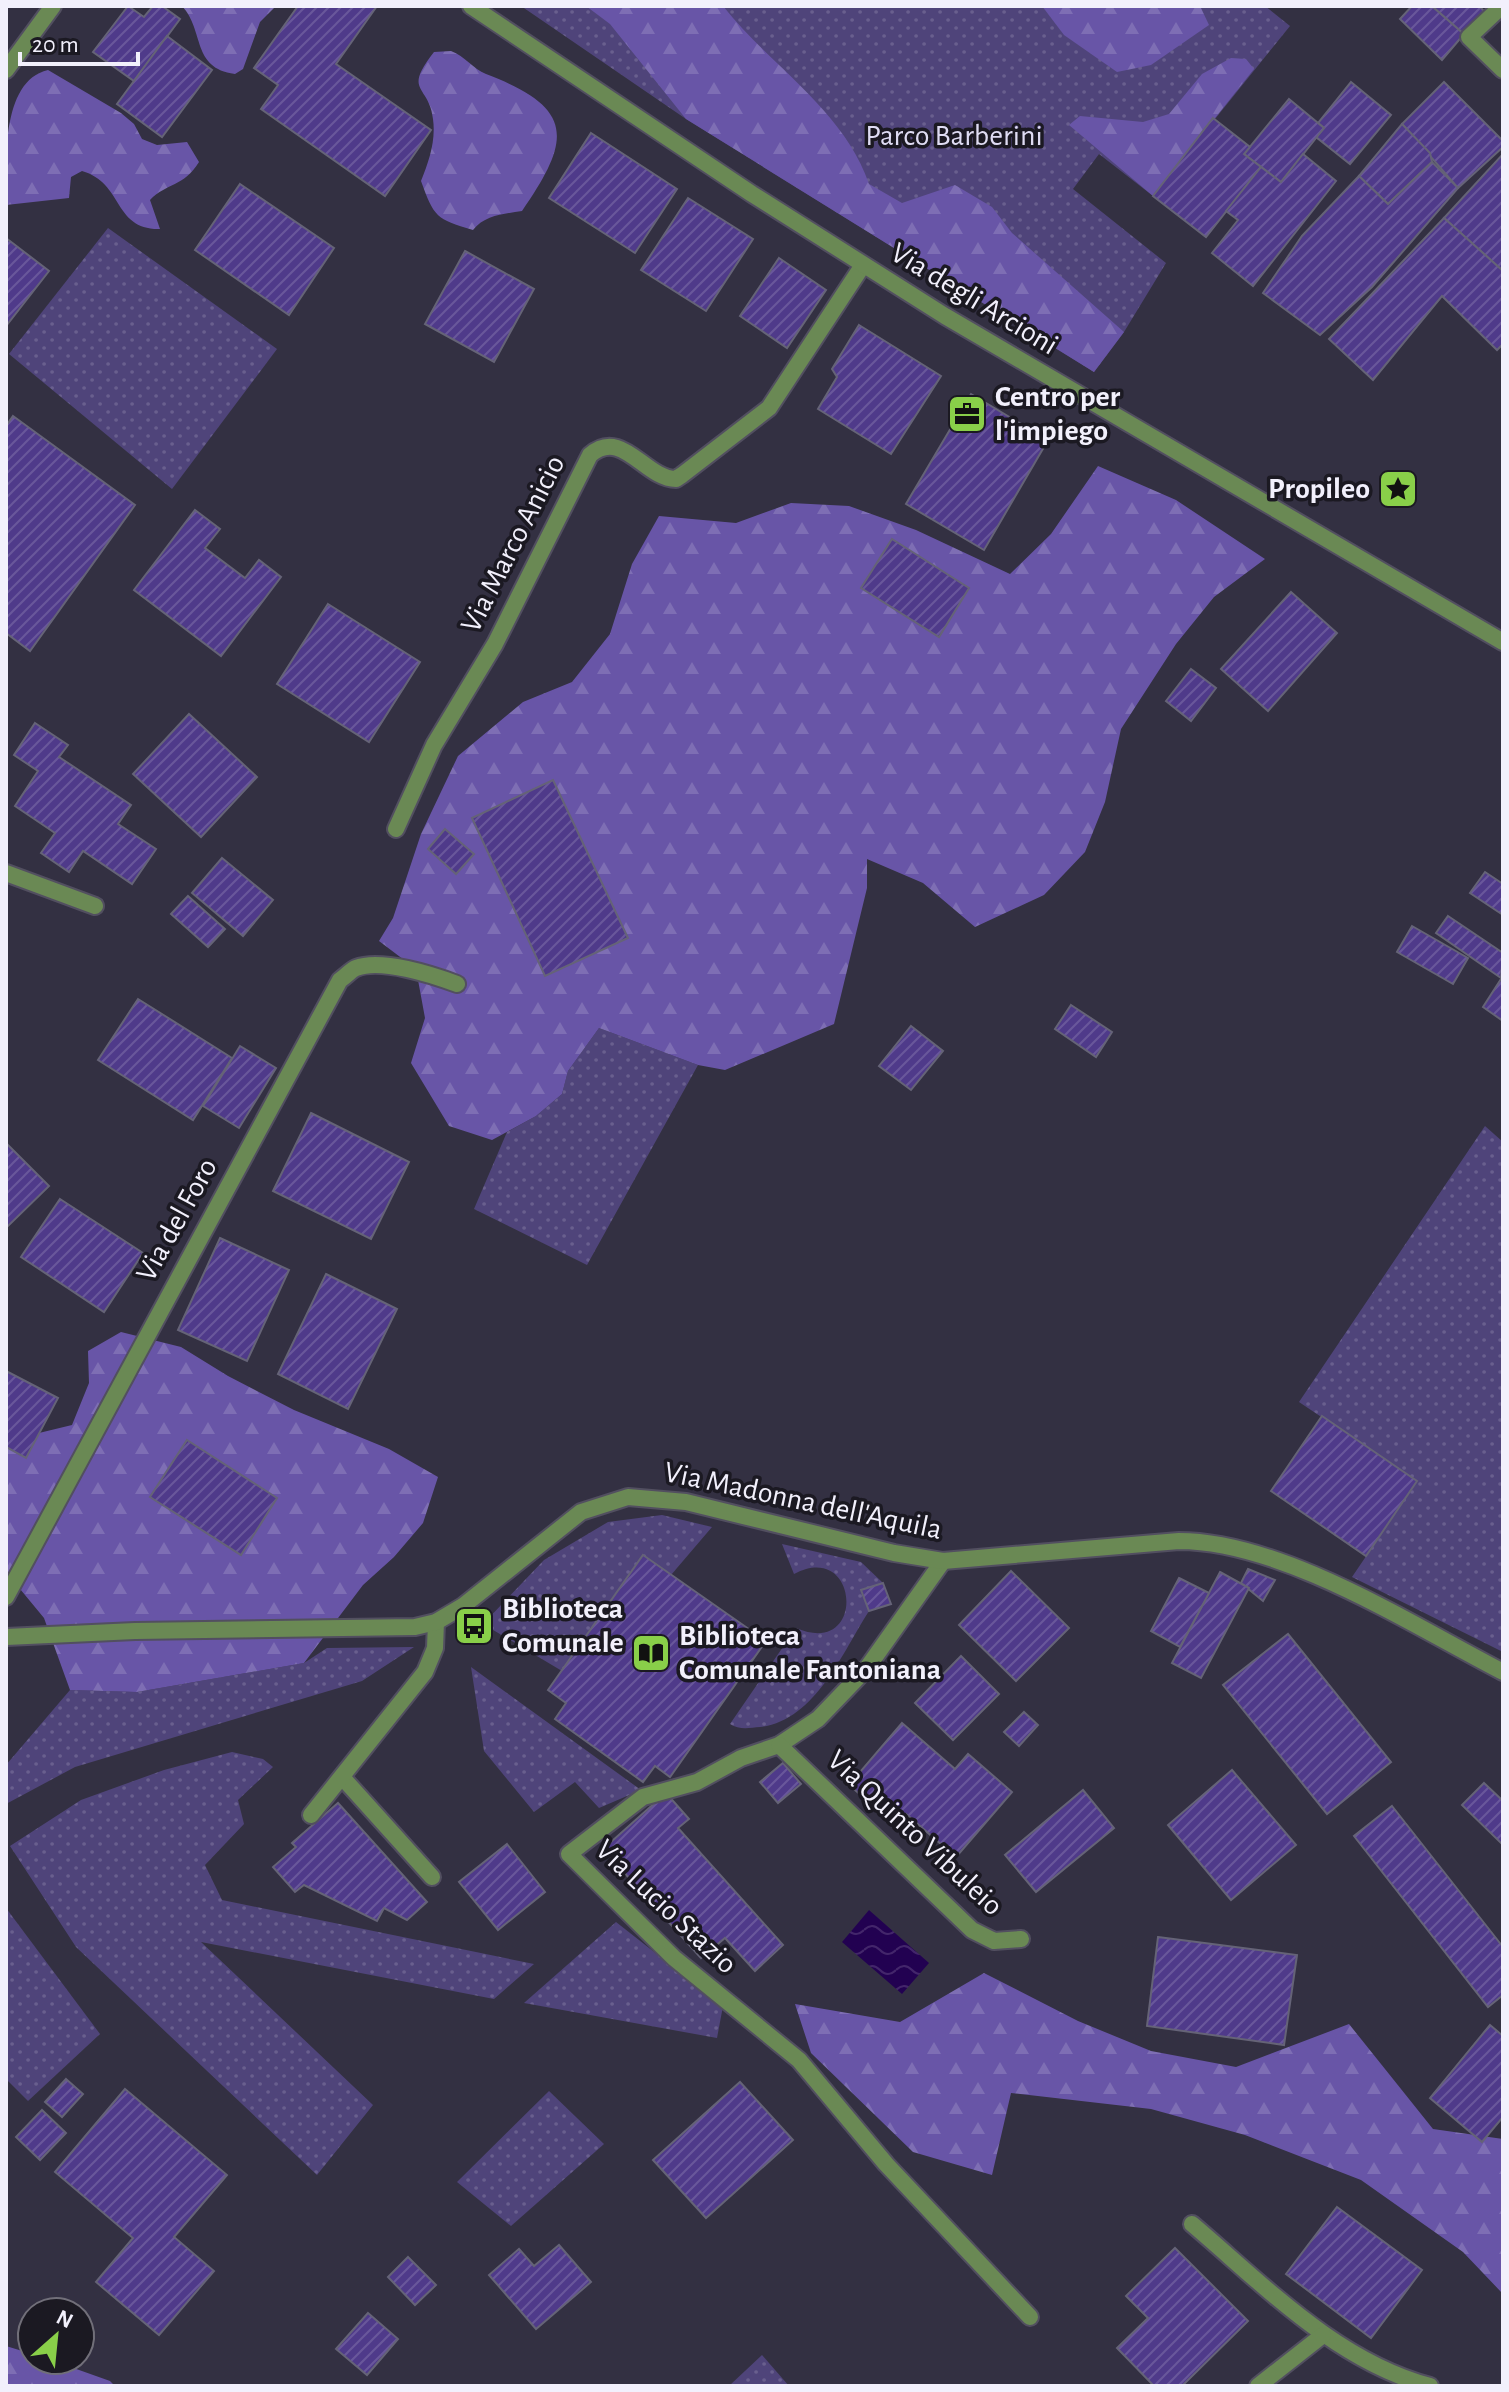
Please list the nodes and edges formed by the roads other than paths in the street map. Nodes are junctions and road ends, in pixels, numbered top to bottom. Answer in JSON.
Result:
{"nodes":[{"id":1,"x":53,"y":6,"type":"edge"},
{"id":2,"x":471,"y":6,"type":"edge"},
{"id":3,"x":1502,"y":6,"type":"edge"},
{"id":4,"x":6,"y":70,"type":"edge"},
{"id":5,"x":1503,"y":70,"type":"edge"},
{"id":6,"x":863,"y":265,"type":"junction"},
{"id":7,"x":1503,"y":642,"type":"edge"},
{"id":8,"x":396,"y":829,"type":"dead end"},
{"id":9,"x":6,"y":873,"type":"edge"},
{"id":10,"x":95,"y":906,"type":"dead end"},
{"id":11,"x":457,"y":984,"type":"dead end"},
{"id":12,"x":943,"y":1561,"type":"junction"},
{"id":13,"x":6,"y":1597,"type":"edge"},
{"id":14,"x":436,"y":1622,"type":"junction"},
{"id":15,"x":6,"y":1637,"type":"edge"},
{"id":16,"x":1503,"y":1672,"type":"edge"},
{"id":17,"x":779,"y":1745,"type":"junction"},
{"id":18,"x":342,"y":1777,"type":"junction"},
{"id":19,"x":311,"y":1815,"type":"dead end"},
{"id":20,"x":432,"y":1877,"type":"dead end"},
{"id":21,"x":1021,"y":1939,"type":"dead end"},
{"id":22,"x":1192,"y":2224,"type":"dead end"},
{"id":23,"x":1030,"y":2317,"type":"dead end"},
{"id":24,"x":1323,"y":2335,"type":"junction"},
{"id":25,"x":1258,"y":2386,"type":"edge"},
{"id":26,"x":1430,"y":2386,"type":"edge"}],
"edges":[{"from":1,"to":4,"type":"street"},
{"from":2,"to":6,"type":"street","name":"Via degli Arcioni"},
{"from":3,"to":5,"type":"street"},
{"from":6,"to":7,"type":"street","name":"Via degli Arcioni"},
{"from":6,"to":8,"type":"street","name":"Via Marco Anicio"},
{"from":9,"to":10,"type":"street"},
{"from":11,"to":13,"type":"street","name":"Via del Foro"},
{"from":12,"to":14,"type":"street","name":"Via Madonna dell'Aquila"},
{"from":12,"to":16,"type":"street","name":"Via Madonna dell'Aquila"},
{"from":12,"to":17,"type":"street","name":"Via Lucio Stazio"},
{"from":14,"to":15,"type":"street","name":"Via Madonna dell'Aquila"},
{"from":14,"to":18,"type":"street"},
{"from":17,"to":21,"type":"street","name":"Via Quinto Vibuleio"},
{"from":17,"to":23,"type":"street","name":"Via Lucio Stazio"},
{"from":18,"to":19,"type":"street"},
{"from":18,"to":20,"type":"street"},
{"from":22,"to":24,"type":"street"},
{"from":24,"to":25,"type":"street"},
{"from":24,"to":26,"type":"street"}]}
